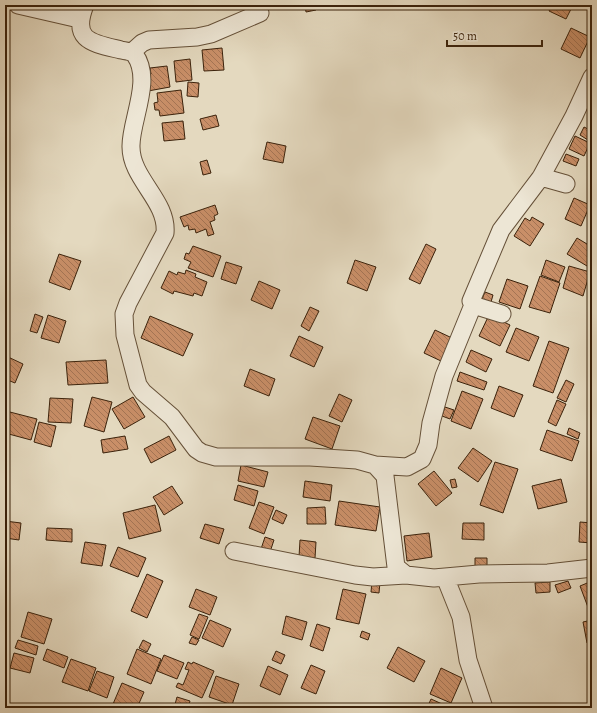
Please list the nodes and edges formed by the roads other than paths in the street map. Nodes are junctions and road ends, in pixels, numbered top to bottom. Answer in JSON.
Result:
{"nodes":[{"id":1,"x":18,"y":5,"type":"edge"},
{"id":2,"x":82,"y":12,"type":"edge"},
{"id":3,"x":260,"y":13,"type":"dead end"},
{"id":4,"x":132,"y":52,"type":"junction"},
{"id":5,"x":592,"y":77,"type":"edge"},
{"id":6,"x":540,"y":177,"type":"junction"},
{"id":7,"x":566,"y":184,"type":"dead end"},
{"id":8,"x":473,"y":305,"type":"junction"},
{"id":9,"x":502,"y":314,"type":"dead end"},
{"id":10,"x":375,"y":465,"type":"junction"},
{"id":11,"x":234,"y":552,"type":"dead end"},
{"id":12,"x":592,"y":568,"type":"edge"},
{"id":13,"x":406,"y":575,"type":"junction"},
{"id":14,"x":445,"y":577,"type":"junction"},
{"id":15,"x":484,"y":708,"type":"edge"}],
"edges":[{"from":1,"to":2,"type":"street"},
{"from":2,"to":4,"type":"street"},
{"from":3,"to":4,"type":"street"},
{"from":4,"to":10,"type":"street"},
{"from":5,"to":6,"type":"street"},
{"from":6,"to":7,"type":"street"},
{"from":6,"to":8,"type":"street"},
{"from":8,"to":9,"type":"street"},
{"from":8,"to":10,"type":"street"},
{"from":10,"to":13,"type":"street"},
{"from":11,"to":13,"type":"street"},
{"from":12,"to":14,"type":"street"},
{"from":13,"to":14,"type":"street"},
{"from":14,"to":15,"type":"street"}]}
